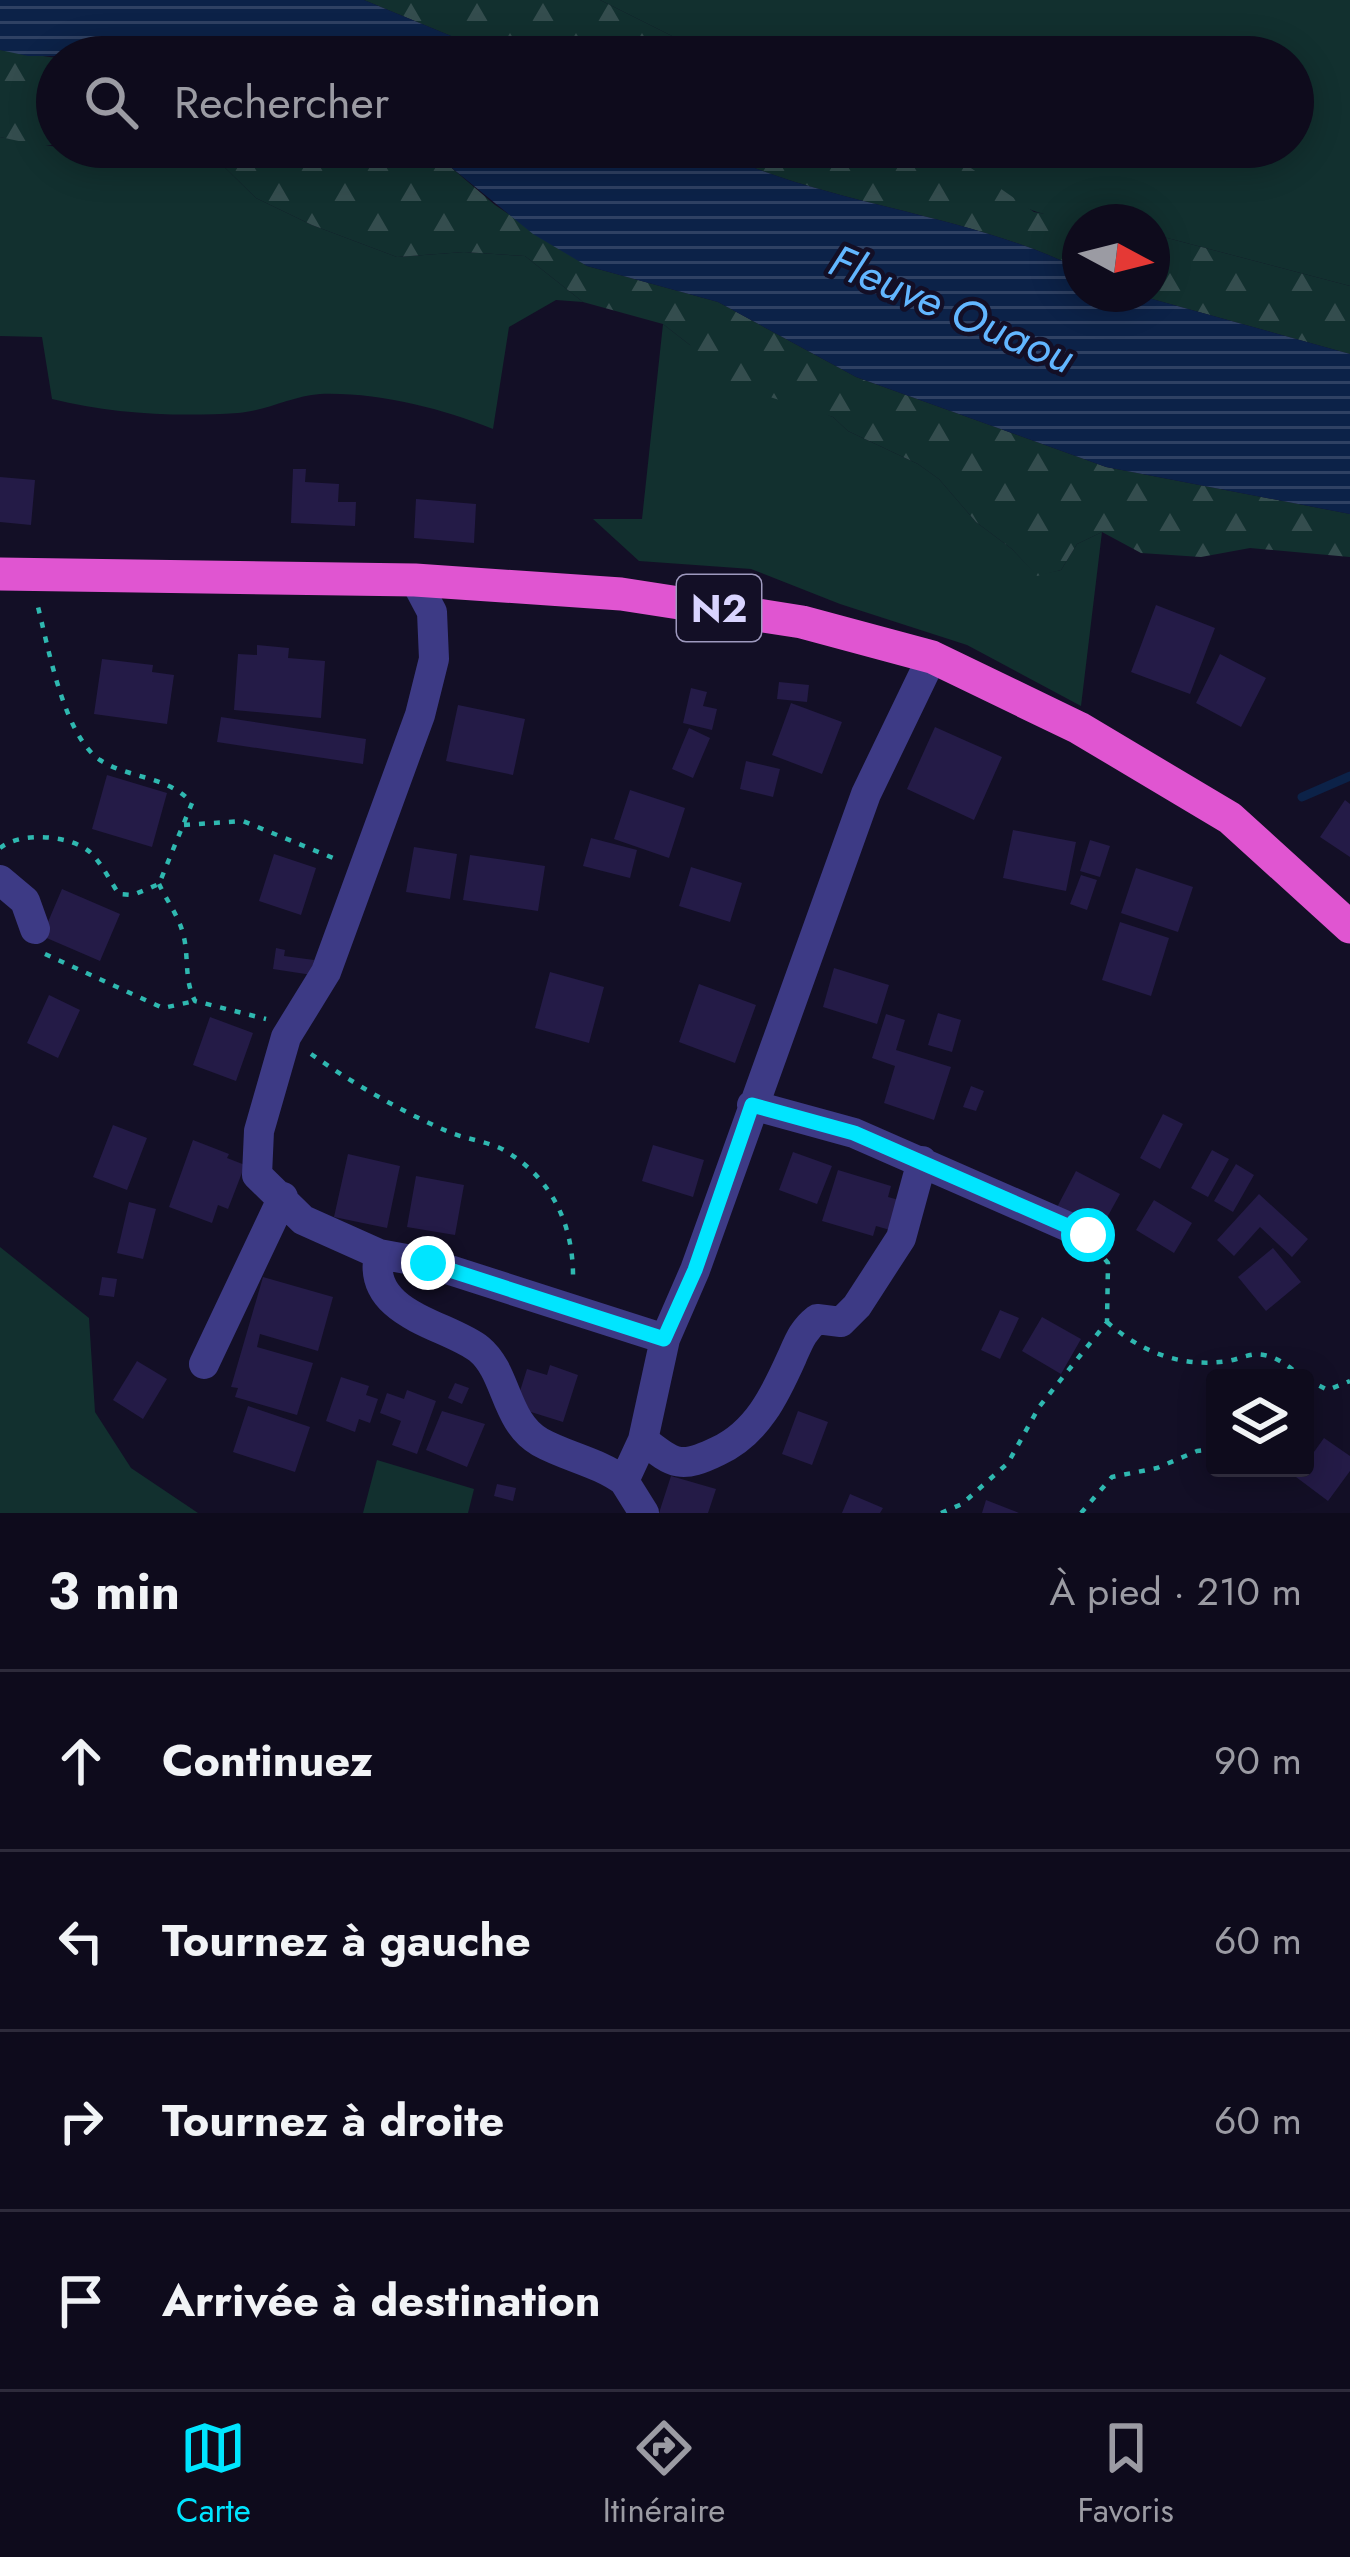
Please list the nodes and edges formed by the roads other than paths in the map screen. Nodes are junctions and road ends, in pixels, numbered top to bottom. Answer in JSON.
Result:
{"nodes":[{"id":1,"x":15,"y":574,"type":"edge"},
{"id":2,"x":415,"y":580,"type":"junction"},
{"id":3,"x":932,"y":657,"type":"junction"},
{"id":4,"x":0,"y":880,"type":"edge"},
{"id":5,"x":1350,"y":927,"type":"edge"},
{"id":6,"x":35,"y":928,"type":"road end"},
{"id":7,"x":752,"y":1105,"type":"junction"},
{"id":8,"x":922,"y":1161,"type":"junction"},
{"id":9,"x":283,"y":1197,"type":"junction"},
{"id":10,"x":1088,"y":1235,"type":"road end"},
{"id":11,"x":379,"y":1254,"type":"junction"},
{"id":12,"x":664,"y":1339,"type":"junction"},
{"id":13,"x":204,"y":1364,"type":"dead end"},
{"id":14,"x":643,"y":1440,"type":"junction"},
{"id":15,"x":624,"y":1481,"type":"junction"},
{"id":16,"x":644,"y":1513,"type":"edge"}],
"edges":[{"from":1,"to":2,"type":"highway","number":"N2"},
{"from":2,"to":3,"type":"highway","number":"N2"},
{"from":2,"to":9,"type":"street"},
{"from":3,"to":5,"type":"highway","number":"N2"},
{"from":3,"to":7,"type":"street"},
{"from":4,"to":6,"type":"street"},
{"from":7,"to":8,"type":"street"},
{"from":7,"to":12,"type":"street"},
{"from":8,"to":10,"type":"street"},
{"from":8,"to":14,"type":"street"},
{"from":9,"to":11,"type":"street"},
{"from":9,"to":13,"type":"street"},
{"from":11,"to":12,"type":"street"},
{"from":11,"to":15,"type":"street"},
{"from":12,"to":14,"type":"street"},
{"from":14,"to":15,"type":"street"},
{"from":15,"to":16,"type":"street"}]}
